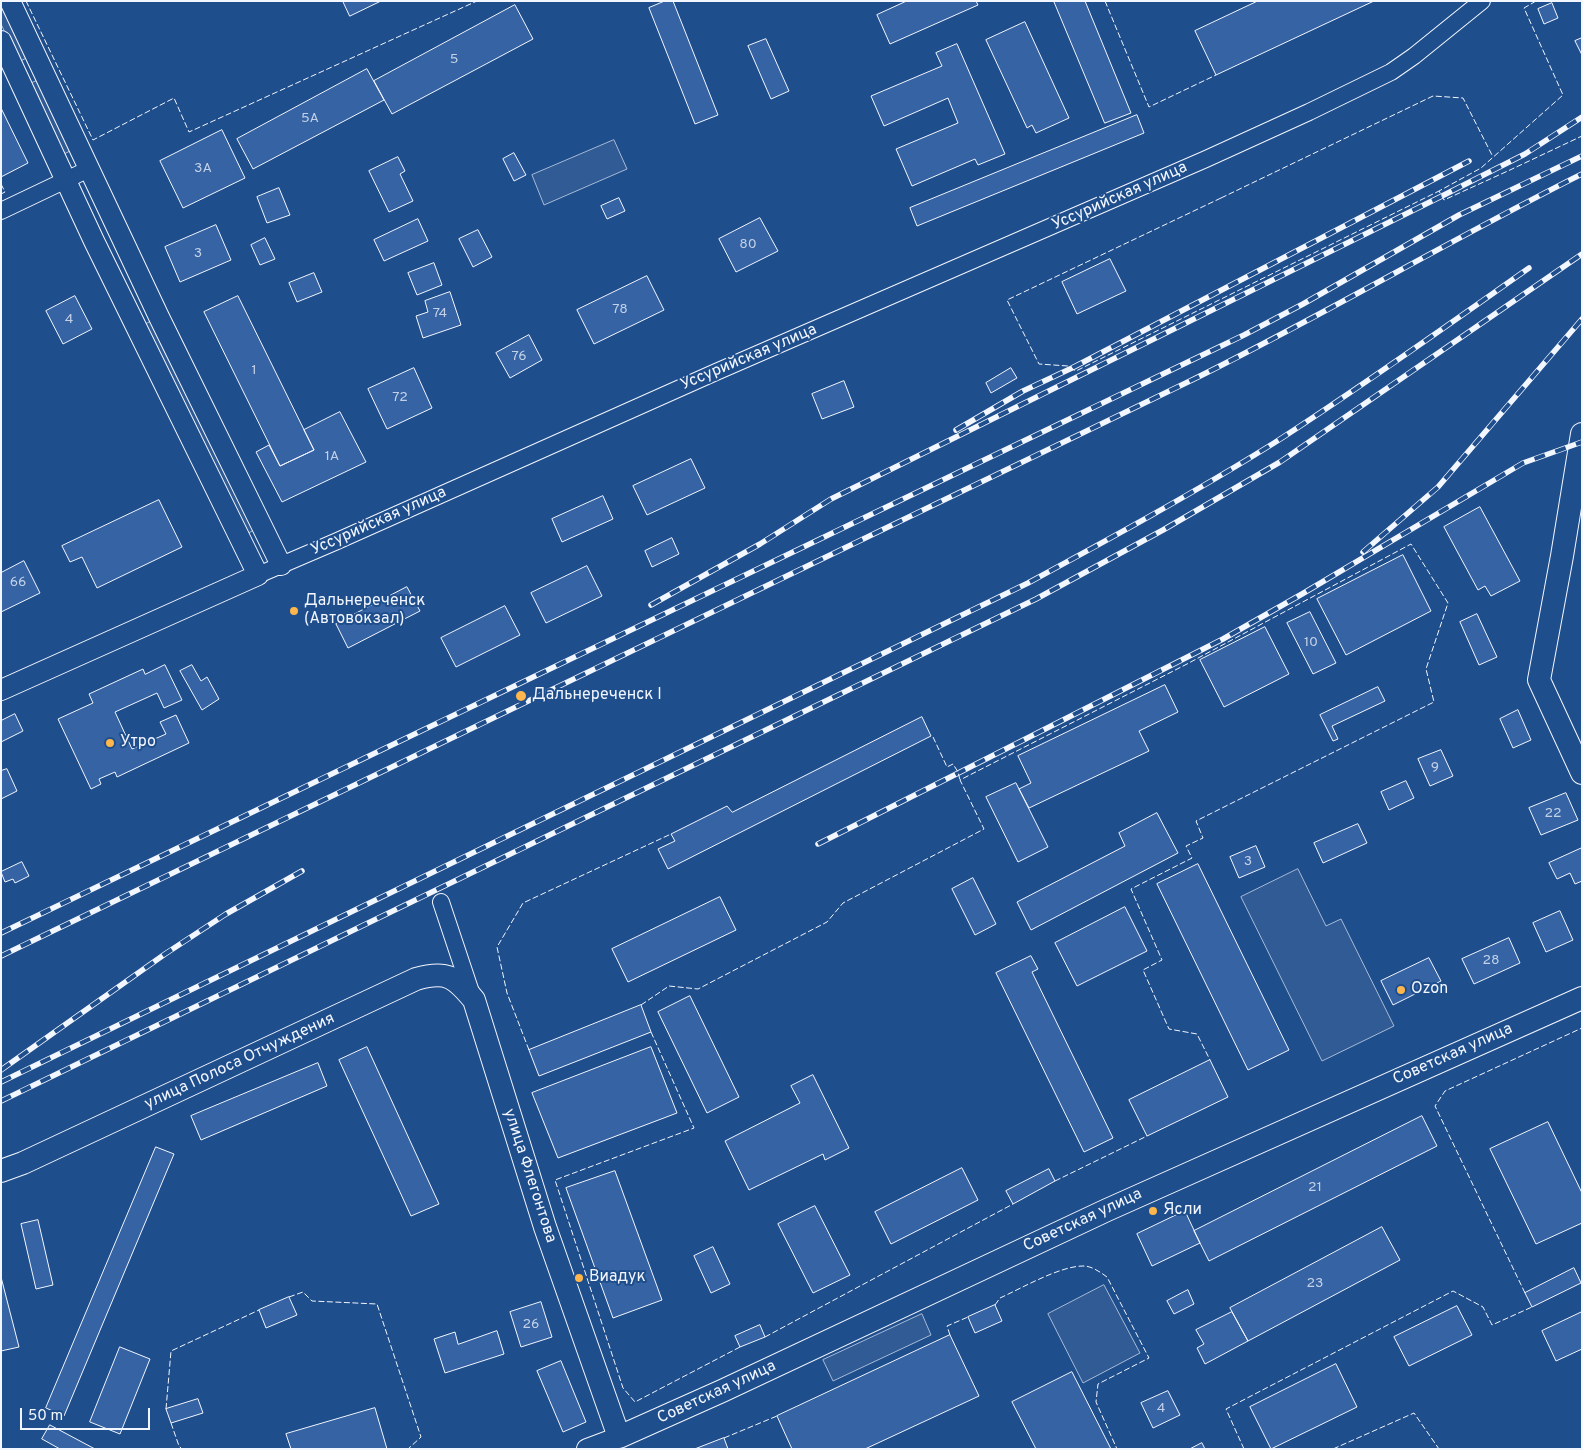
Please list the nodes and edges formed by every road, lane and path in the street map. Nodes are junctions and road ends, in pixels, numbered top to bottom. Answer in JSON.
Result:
{"nodes":[{"id":1,"x":10,"y":1,"type":"edge"},
{"id":2,"x":1482,"y":1,"type":"edge"},
{"id":3,"x":1,"y":41,"type":"edge"},
{"id":4,"x":89,"y":169,"type":"junction"},
{"id":5,"x":66,"y":180,"type":"junction"},
{"id":6,"x":1,"y":211,"type":"edge"},
{"id":7,"x":1582,"y":434,"type":"edge"},
{"id":8,"x":282,"y":565,"type":"junction"},
{"id":9,"x":258,"y":575,"type":"junction"},
{"id":10,"x":1,"y":690,"type":"edge"},
{"id":11,"x":1582,"y":773,"type":"edge"},
{"id":12,"x":441,"y":902,"type":"dead end"},
{"id":13,"x":1582,"y":998,"type":"edge"},
{"id":14,"x":474,"y":1000,"type":"junction"},
{"id":15,"x":1,"y":1171,"type":"edge"},
{"id":16,"x":621,"y":1443,"type":"edge"},
{"id":17,"x":587,"y":1449,"type":"edge"}],
"edges":[{"from":1,"to":4,"type":"street"},
{"from":2,"to":8,"type":"street","name":"Уссурийская улица"},
{"from":3,"to":5,"type":"street"},
{"from":4,"to":5,"type":"street"},
{"from":4,"to":8,"type":"street"},
{"from":5,"to":6,"type":"street"},
{"from":5,"to":9,"type":"street"},
{"from":7,"to":11,"type":"main road"},
{"from":8,"to":9,"type":"street","name":"Уссурийская улица"},
{"from":9,"to":10,"type":"street","name":"Уссурийская улица"},
{"from":12,"to":14,"type":"street","name":"улица Флегонтова"},
{"from":13,"to":16,"type":"main road","name":"Советская улица"},
{"from":14,"to":15,"type":"main road","name":"улица Полоса Отчуждения"},
{"from":14,"to":16,"type":"main road","name":"улица Флегонтова"},
{"from":16,"to":17,"type":"street","name":"Советская улица"}]}
